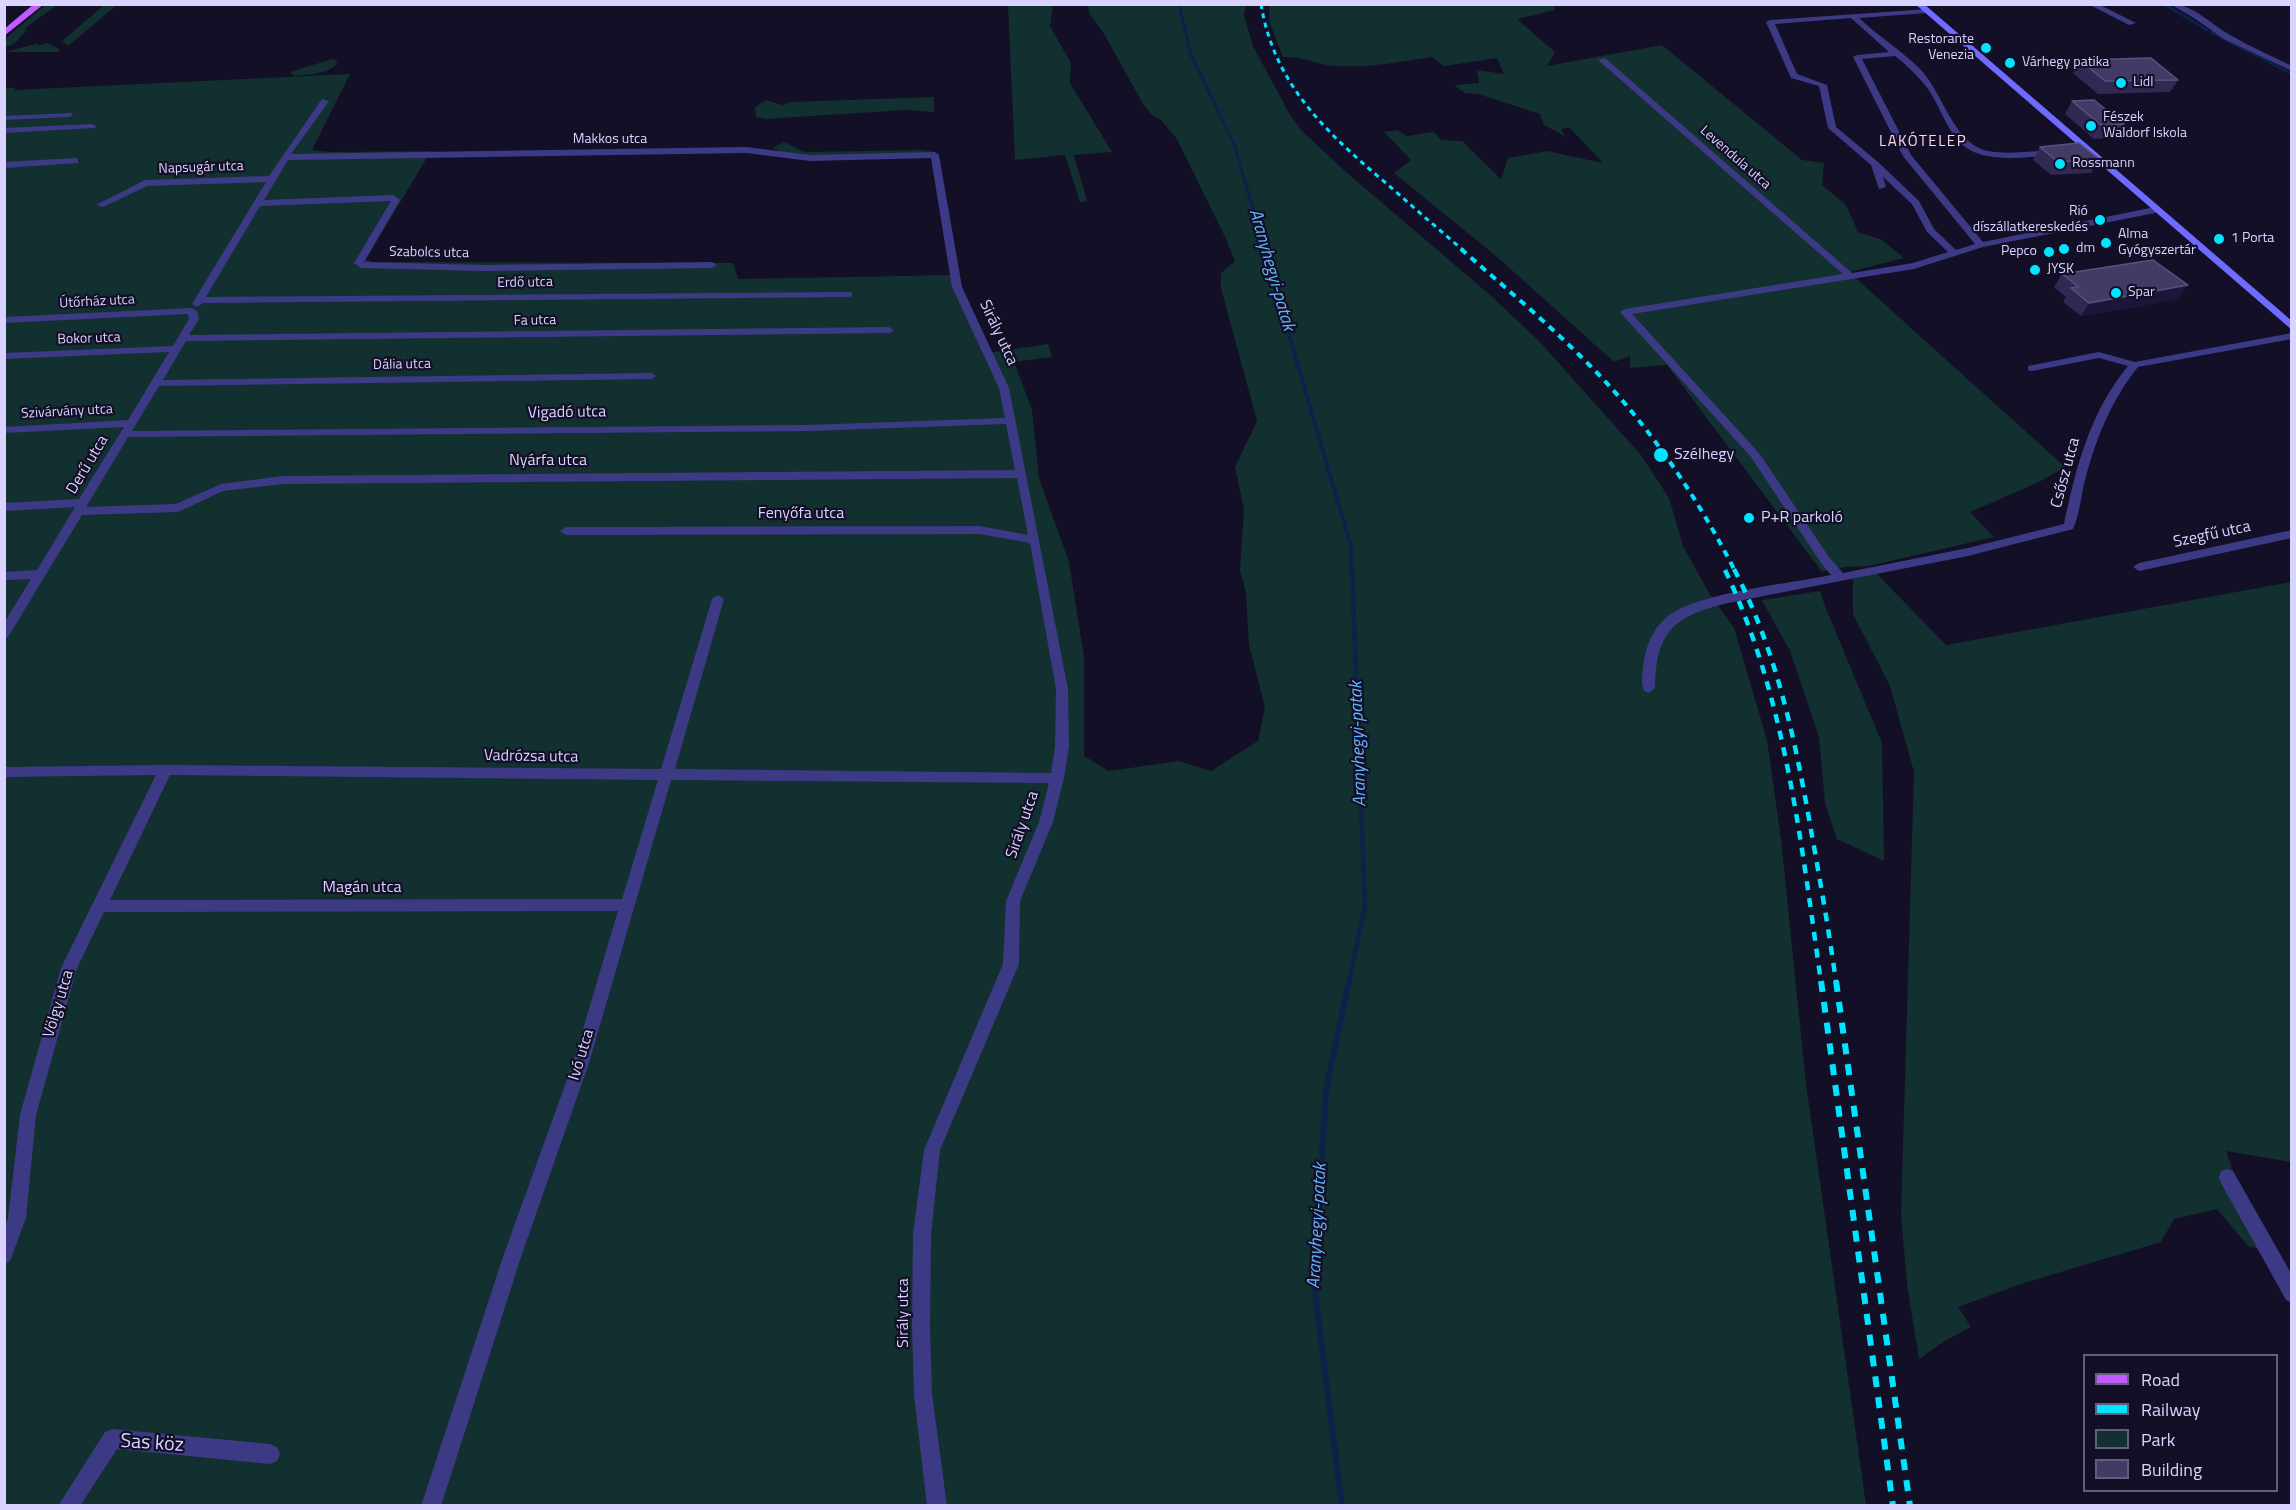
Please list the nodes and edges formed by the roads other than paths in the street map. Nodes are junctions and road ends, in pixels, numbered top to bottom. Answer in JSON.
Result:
{"nodes":[{"id":1,"x":40,"y":4,"type":"edge"},
{"id":2,"x":2091,"y":4,"type":"edge"},
{"id":3,"x":2173,"y":4,"type":"edge"},
{"id":4,"x":1923,"y":8,"type":"edge"},
{"id":5,"x":1852,"y":15,"type":"junction"},
{"id":6,"x":2132,"y":23,"type":"dead end"},
{"id":7,"x":4,"y":34,"type":"edge"},
{"id":8,"x":1896,"y":54,"type":"junction"},
{"id":9,"x":1602,"y":60,"type":"dead end"},
{"id":10,"x":2292,"y":69,"type":"edge"},
{"id":11,"x":324,"y":101,"type":"dead end"},
{"id":12,"x":69,"y":115,"type":"dead end"},
{"id":13,"x":4,"y":118,"type":"edge"},
{"id":14,"x":92,"y":126,"type":"dead end"},
{"id":15,"x":4,"y":131,"type":"edge"},
{"id":16,"x":2087,"y":150,"type":"junction"},
{"id":17,"x":2070,"y":151,"type":"edge"},
{"id":18,"x":2059,"y":152,"type":"edge"},
{"id":19,"x":935,"y":155,"type":"joint"},
{"id":20,"x":285,"y":157,"type":"junction"},
{"id":21,"x":75,"y":161,"type":"dead end"},
{"id":22,"x":1875,"y":164,"type":"junction"},
{"id":23,"x":4,"y":165,"type":"edge"},
{"id":24,"x":272,"y":179,"type":"junction"},
{"id":25,"x":1882,"y":187,"type":"dead end"},
{"id":26,"x":258,"y":203,"type":"junction"},
{"id":27,"x":100,"y":205,"type":"dead end"},
{"id":28,"x":2155,"y":210,"type":"junction"},
{"id":29,"x":1981,"y":245,"type":"junction"},
{"id":30,"x":1953,"y":252,"type":"junction"},
{"id":31,"x":712,"y":265,"type":"dead end"},
{"id":32,"x":1850,"y":276,"type":"junction"},
{"id":33,"x":849,"y":294,"type":"dead end"},
{"id":34,"x":201,"y":300,"type":"junction"},
{"id":35,"x":192,"y":311,"type":"junction"},
{"id":36,"x":4,"y":321,"type":"edge"},
{"id":37,"x":2292,"y":327,"type":"edge"},
{"id":38,"x":889,"y":330,"type":"dead end"},
{"id":39,"x":2292,"y":336,"type":"edge"},
{"id":40,"x":182,"y":338,"type":"junction"},
{"id":41,"x":175,"y":349,"type":"junction"},
{"id":42,"x":4,"y":356,"type":"edge"},
{"id":43,"x":2135,"y":365,"type":"junction"},
{"id":44,"x":2032,"y":368,"type":"dead end"},
{"id":45,"x":651,"y":376,"type":"dead end"},
{"id":46,"x":155,"y":383,"type":"junction"},
{"id":47,"x":1009,"y":421,"type":"junction"},
{"id":48,"x":128,"y":428,"type":"junction"},
{"id":49,"x":4,"y":430,"type":"edge"},
{"id":50,"x":1022,"y":474,"type":"junction"},
{"id":51,"x":4,"y":507,"type":"edge"},
{"id":52,"x":82,"y":507,"type":"junction"},
{"id":53,"x":566,"y":531,"type":"dead end"},
{"id":54,"x":2292,"y":534,"type":"edge"},
{"id":55,"x":1035,"y":540,"type":"junction"},
{"id":56,"x":2139,"y":567,"type":"dead end"},
{"id":57,"x":40,"y":574,"type":"junction"},
{"id":58,"x":4,"y":576,"type":"edge"},
{"id":59,"x":1840,"y":578,"type":"junction"},
{"id":60,"x":718,"y":599,"type":"dead end"},
{"id":61,"x":4,"y":634,"type":"edge"},
{"id":62,"x":1649,"y":688,"type":"dead end"},
{"id":63,"x":166,"y":770,"type":"junction"},
{"id":64,"x":4,"y":772,"type":"edge"},
{"id":65,"x":666,"y":775,"type":"junction"},
{"id":66,"x":1057,"y":778,"type":"junction"},
{"id":67,"x":626,"y":905,"type":"junction"},
{"id":68,"x":98,"y":906,"type":"junction"},
{"id":69,"x":2227,"y":1177,"type":"dead end"},
{"id":70,"x":4,"y":1255,"type":"edge"},
{"id":71,"x":2292,"y":1294,"type":"edge"},
{"id":72,"x":270,"y":1454,"type":"dead end"},
{"id":73,"x":68,"y":1506,"type":"edge"},
{"id":74,"x":431,"y":1506,"type":"edge"},
{"id":75,"x":937,"y":1506,"type":"edge"}],
"edges":[{"from":1,"to":7,"type":"main road"},
{"from":2,"to":6,"type":"street"},
{"from":3,"to":10,"type":"street"},
{"from":4,"to":5,"type":"street"},
{"from":4,"to":16,"type":"main road"},
{"from":5,"to":8,"type":"street"},
{"from":5,"to":22,"type":"street"},
{"from":8,"to":18,"type":"street"},
{"from":8,"to":29,"type":"street"},
{"from":9,"to":32,"type":"street","name":"Levendula utca"},
{"from":11,"to":20,"type":"street"},
{"from":12,"to":13,"type":"street"},
{"from":14,"to":15,"type":"street"},
{"from":16,"to":17,"type":"street"},
{"from":16,"to":28,"type":"main road"},
{"from":19,"to":20,"type":"street","name":"Makkos utca"},
{"from":19,"to":47,"type":"street","name":"Sirály utca"},
{"from":20,"to":24,"type":"street"},
{"from":21,"to":23,"type":"street"},
{"from":22,"to":25,"type":"street"},
{"from":22,"to":30,"type":"street"},
{"from":24,"to":26,"type":"street"},
{"from":24,"to":27,"type":"street","name":"Napsugár utca"},
{"from":26,"to":31,"type":"street","name":"Szabolcs utca"},
{"from":26,"to":34,"type":"street"},
{"from":28,"to":29,"type":"street"},
{"from":28,"to":37,"type":"main road"},
{"from":29,"to":30,"type":"street"},
{"from":30,"to":32,"type":"street"},
{"from":32,"to":59,"type":"street"},
{"from":33,"to":34,"type":"street","name":"Erdő utca"},
{"from":34,"to":35,"type":"street"},
{"from":35,"to":36,"type":"street","name":"Útőrház utca"},
{"from":35,"to":40,"type":"street","name":"Derű utca"},
{"from":38,"to":40,"type":"street","name":"Fa utca"},
{"from":39,"to":43,"type":"street"},
{"from":40,"to":41,"type":"street","name":"Derű utca"},
{"from":41,"to":42,"type":"street","name":"Bokor utca"},
{"from":41,"to":46,"type":"street","name":"Derű utca"},
{"from":43,"to":44,"type":"street"},
{"from":43,"to":59,"type":"street","name":"Csősz utca"},
{"from":45,"to":46,"type":"street","name":"Dália utca"},
{"from":46,"to":48,"type":"street","name":"Derű utca"},
{"from":47,"to":48,"type":"street","name":"Vigadó utca"},
{"from":47,"to":50,"type":"street","name":"Sirály utca"},
{"from":48,"to":49,"type":"street","name":"Szivárvány utca"},
{"from":48,"to":52,"type":"street","name":"Derű utca"},
{"from":50,"to":52,"type":"street","name":"Nyárfa utca"},
{"from":50,"to":55,"type":"street","name":"Sirály utca"},
{"from":51,"to":52,"type":"street","name":"Nyárfa utca"},
{"from":52,"to":57,"type":"street","name":"Derű utca"},
{"from":53,"to":55,"type":"street","name":"Fenyőfa utca"},
{"from":54,"to":56,"type":"street","name":"Szegfű utca"},
{"from":55,"to":66,"type":"street","name":"Sirály utca"},
{"from":57,"to":58,"type":"street"},
{"from":57,"to":61,"type":"street","name":"Derű utca"},
{"from":59,"to":62,"type":"street"},
{"from":60,"to":65,"type":"street","name":"Ivó utca"},
{"from":63,"to":64,"type":"street","name":"Vadrózsa utca"},
{"from":63,"to":65,"type":"street","name":"Vadrózsa utca"},
{"from":63,"to":68,"type":"street","name":"Völgy utca"},
{"from":65,"to":66,"type":"street","name":"Vadrózsa utca"},
{"from":65,"to":67,"type":"street","name":"Ivó utca"},
{"from":66,"to":75,"type":"street","name":"Sirály utca"},
{"from":67,"to":68,"type":"street","name":"Magán utca"},
{"from":67,"to":74,"type":"street","name":"Ivó utca"},
{"from":68,"to":70,"type":"street","name":"Völgy utca"},
{"from":69,"to":71,"type":"street"},
{"from":72,"to":73,"type":"street","name":"Sas köz"}]}
